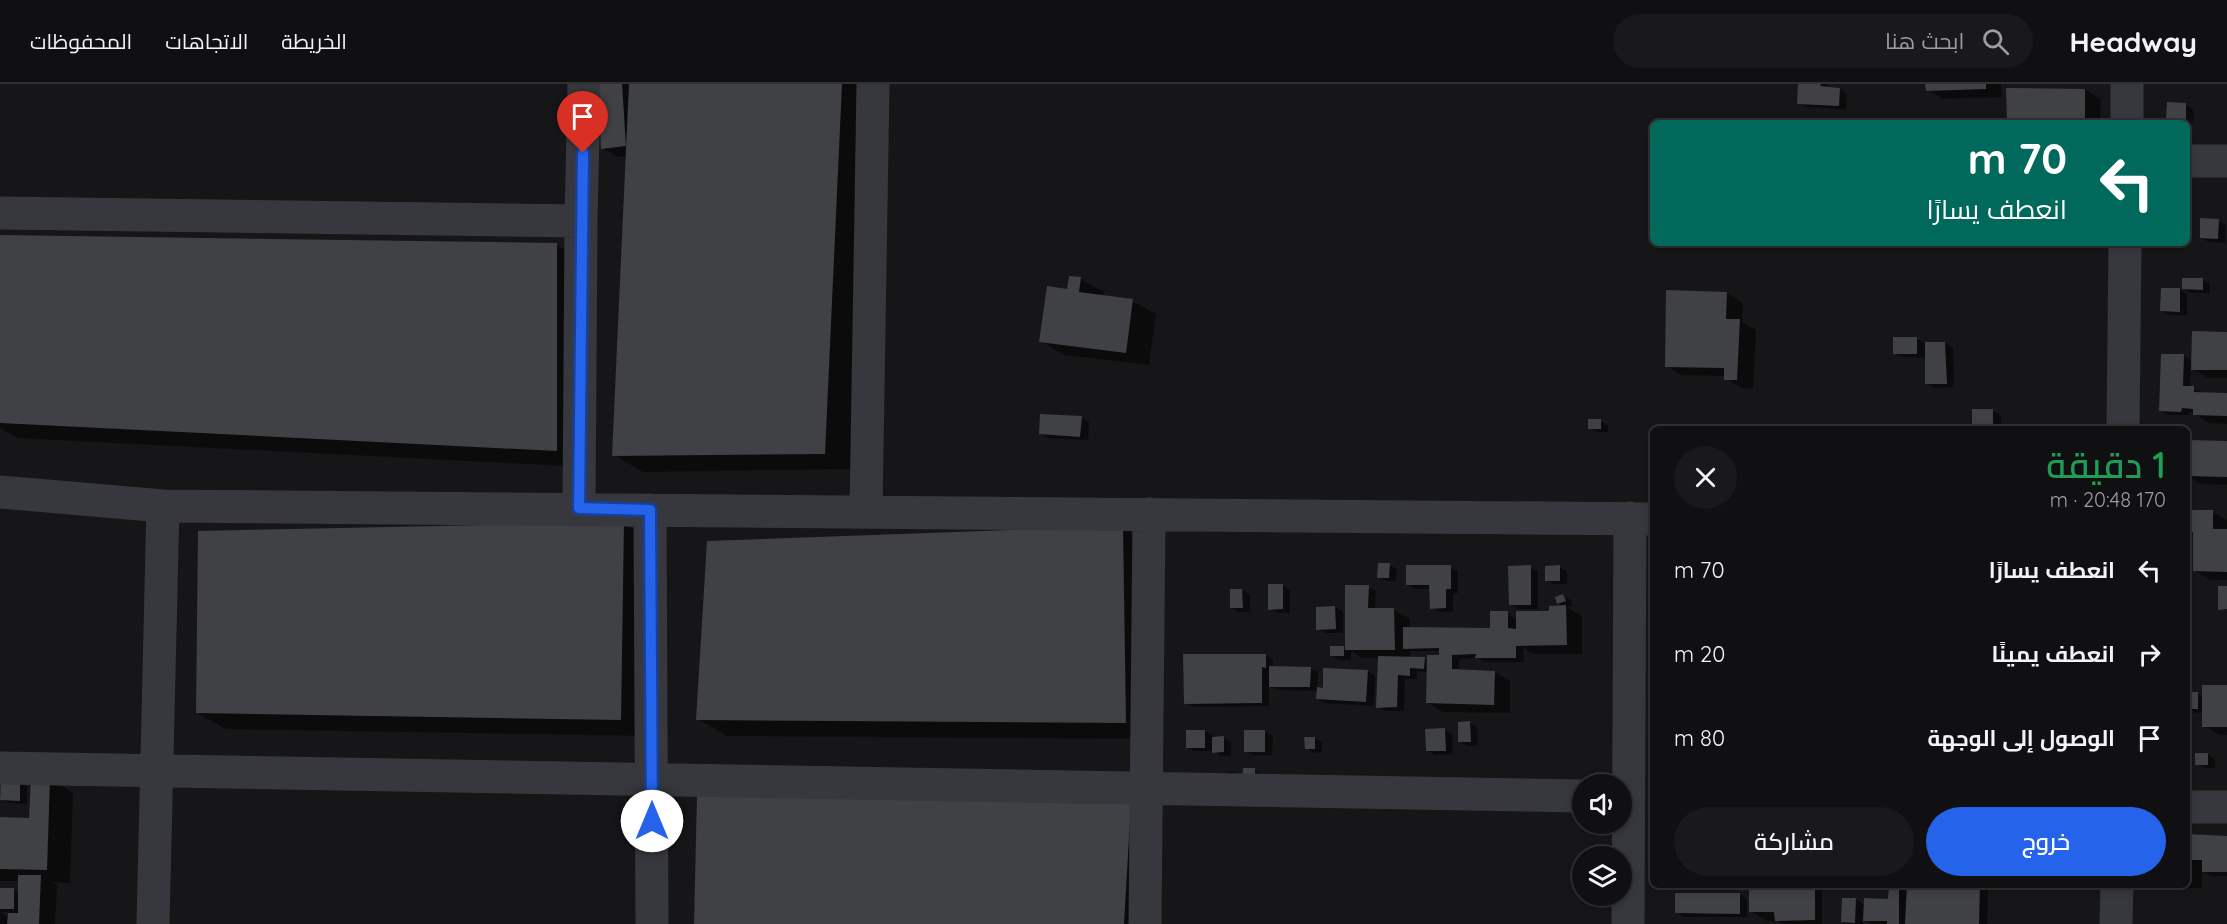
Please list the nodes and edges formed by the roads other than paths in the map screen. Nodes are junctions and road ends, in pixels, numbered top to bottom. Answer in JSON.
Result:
{"nodes":[{"id":1,"x":584,"y":84,"type":"edge"},
{"id":2,"x":873,"y":84,"type":"edge"},
{"id":3,"x":2127,"y":84,"type":"edge"},
{"id":4,"x":2127,"y":120,"type":"edge"},
{"id":5,"x":2190,"y":161,"type":"edge"},
{"id":6,"x":2227,"y":161,"type":"edge"},
{"id":7,"x":0,"y":213,"type":"edge"},
{"id":8,"x":581,"y":221,"type":"junction"},
{"id":9,"x":2125,"y":246,"type":"edge"},
{"id":10,"x":2123,"y":426,"type":"edge"},
{"id":11,"x":0,"y":492,"type":"edge"},
{"id":12,"x":164,"y":506,"type":"junction"},
{"id":13,"x":579,"y":508,"type":"junction"},
{"id":14,"x":650,"y":510,"type":"junction"},
{"id":15,"x":866,"y":512,"type":"junction"},
{"id":16,"x":1149,"y":514,"type":"junction"},
{"id":17,"x":1641,"y":518,"type":"edge"},
{"id":18,"x":0,"y":768,"type":"edge"},
{"id":19,"x":157,"y":771,"type":"junction"},
{"id":20,"x":652,"y":780,"type":"junction"},
{"id":21,"x":1146,"y":789,"type":"junction"},
{"id":22,"x":1572,"y":796,"type":"edge"},
{"id":23,"x":1634,"y":797,"type":"edge"},
{"id":24,"x":2190,"y":807,"type":"edge"},
{"id":25,"x":2227,"y":807,"type":"edge"},
{"id":26,"x":2117,"y":888,"type":"edge"},
{"id":27,"x":153,"y":924,"type":"edge"},
{"id":28,"x":652,"y":924,"type":"edge"},
{"id":29,"x":1145,"y":924,"type":"edge"},
{"id":30,"x":1628,"y":924,"type":"edge"},
{"id":31,"x":2116,"y":924,"type":"edge"}],
"edges":[{"from":1,"to":8,"type":"street"},
{"from":2,"to":15,"type":"street"},
{"from":3,"to":4,"type":"street"},
{"from":5,"to":6,"type":"street"},
{"from":7,"to":8,"type":"street"},
{"from":8,"to":13,"type":"street"},
{"from":9,"to":10,"type":"street"},
{"from":11,"to":12,"type":"street"},
{"from":12,"to":13,"type":"street"},
{"from":12,"to":19,"type":"street"},
{"from":13,"to":14,"type":"street"},
{"from":14,"to":15,"type":"street"},
{"from":14,"to":20,"type":"street"},
{"from":15,"to":16,"type":"street"},
{"from":16,"to":17,"type":"street"},
{"from":16,"to":21,"type":"street"},
{"from":17,"to":23,"type":"street"},
{"from":18,"to":19,"type":"street"},
{"from":19,"to":20,"type":"street"},
{"from":19,"to":27,"type":"street"},
{"from":20,"to":21,"type":"street"},
{"from":20,"to":28,"type":"street"},
{"from":21,"to":22,"type":"street"},
{"from":21,"to":29,"type":"street"},
{"from":23,"to":30,"type":"street"},
{"from":24,"to":25,"type":"street"},
{"from":26,"to":31,"type":"street"}]}
